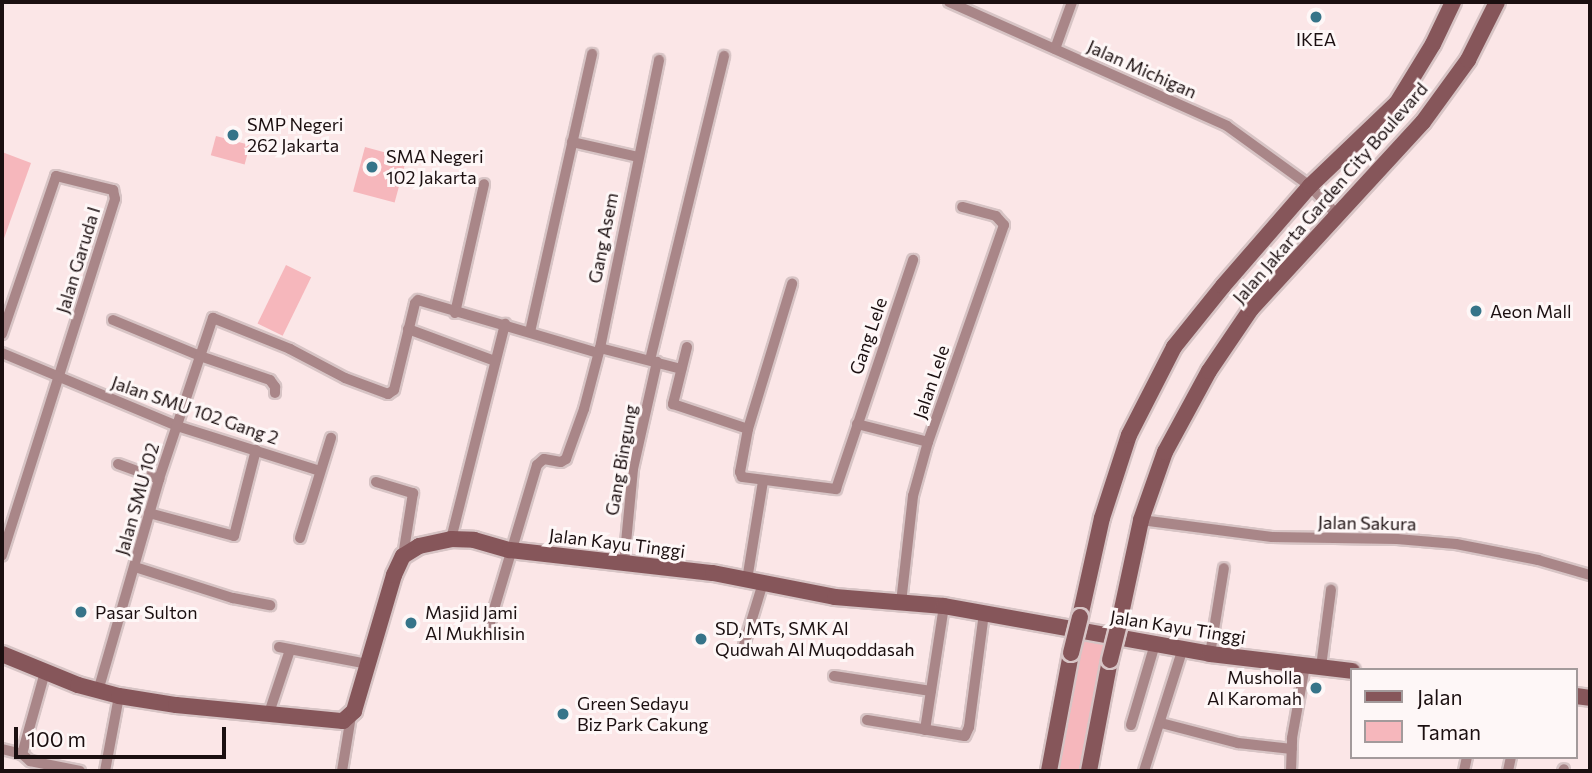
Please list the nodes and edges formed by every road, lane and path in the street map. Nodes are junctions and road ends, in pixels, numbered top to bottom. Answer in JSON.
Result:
{"nodes":[{"id":1,"x":949,"y":2,"type":"edge"},
{"id":2,"x":1072,"y":2,"type":"edge"},
{"id":3,"x":1453,"y":2,"type":"edge"},
{"id":4,"x":1497,"y":2,"type":"edge"},
{"id":5,"x":1055,"y":49,"type":"junction"},
{"id":6,"x":592,"y":54,"type":"dead end"},
{"id":7,"x":724,"y":55,"type":"dead end"},
{"id":8,"x":659,"y":60,"type":"dead end"},
{"id":9,"x":572,"y":142,"type":"junction"},
{"id":10,"x":638,"y":157,"type":"junction"},
{"id":11,"x":484,"y":184,"type":"dead end"},
{"id":12,"x":1310,"y":186,"type":"junction"},
{"id":13,"x":962,"y":207,"type":"dead end"},
{"id":14,"x":1339,"y":217,"type":"junction"},
{"id":15,"x":913,"y":260,"type":"dead end"},
{"id":16,"x":792,"y":284,"type":"dead end"},
{"id":17,"x":455,"y":313,"type":"junction"},
{"id":18,"x":113,"y":320,"type":"dead end"},
{"id":19,"x":505,"y":324,"type":"junction"},
{"id":20,"x":408,"y":329,"type":"junction"},
{"id":21,"x":530,"y":332,"type":"junction"},
{"id":22,"x":2,"y":334,"type":"edge"},
{"id":23,"x":687,"y":347,"type":"dead end"},
{"id":24,"x":599,"y":351,"type":"junction"},
{"id":25,"x":2,"y":353,"type":"edge"},
{"id":26,"x":200,"y":356,"type":"junction"},
{"id":27,"x":495,"y":361,"type":"junction"},
{"id":28,"x":653,"y":361,"type":"junction"},
{"id":29,"x":681,"y":369,"type":"junction"},
{"id":30,"x":59,"y":380,"type":"junction"},
{"id":31,"x":275,"y":393,"type":"dead end"},
{"id":32,"x":857,"y":424,"type":"junction"},
{"id":33,"x":177,"y":426,"type":"junction"},
{"id":34,"x":748,"y":429,"type":"junction"},
{"id":35,"x":331,"y":438,"type":"dead end"},
{"id":36,"x":928,"y":442,"type":"junction"},
{"id":37,"x":256,"y":450,"type":"junction"},
{"id":38,"x":118,"y":464,"type":"dead end"},
{"id":39,"x":320,"y":471,"type":"junction"},
{"id":40,"x":159,"y":479,"type":"junction"},
{"id":41,"x":763,"y":481,"type":"junction"},
{"id":42,"x":376,"y":482,"type":"dead end"},
{"id":43,"x":149,"y":513,"type":"junction"},
{"id":44,"x":1141,"y":520,"type":"junction"},
{"id":45,"x":300,"y":538,"type":"dead end"},
{"id":46,"x":451,"y":539,"type":"junction"},
{"id":47,"x":510,"y":550,"type":"junction"},
{"id":48,"x":2,"y":556,"type":"edge"},
{"id":49,"x":403,"y":556,"type":"junction"},
{"id":50,"x":624,"y":564,"type":"junction"},
{"id":51,"x":135,"y":567,"type":"junction"},
{"id":52,"x":1224,"y":568,"type":"dead end"},
{"id":53,"x":1590,"y":575,"type":"edge"},
{"id":54,"x":755,"y":582,"type":"junction"},
{"id":55,"x":1331,"y":590,"type":"dead end"},
{"id":56,"x":901,"y":603,"type":"junction"},
{"id":57,"x":270,"y":605,"type":"dead end"},
{"id":58,"x":944,"y":606,"type":"junction"},
{"id":59,"x":984,"y":613,"type":"junction"},
{"id":60,"x":489,"y":626,"type":"dead end"},
{"id":61,"x":744,"y":645,"type":"dead end"},
{"id":62,"x":1155,"y":645,"type":"junction"},
{"id":63,"x":1182,"y":648,"type":"junction"},
{"id":64,"x":2,"y":654,"type":"edge"},
{"id":65,"x":1210,"y":654,"type":"junction"},
{"id":66,"x":368,"y":664,"type":"junction"},
{"id":67,"x":1313,"y":666,"type":"junction"},
{"id":68,"x":1350,"y":671,"type":"edge"},
{"id":69,"x":45,"y":673,"type":"junction"},
{"id":70,"x":834,"y":676,"type":"dead end"},
{"id":71,"x":99,"y":691,"type":"junction"},
{"id":72,"x":932,"y":691,"type":"junction"},
{"id":73,"x":119,"y":696,"type":"junction"},
{"id":74,"x":269,"y":713,"type":"junction"},
{"id":75,"x":351,"y":716,"type":"junction"},
{"id":76,"x":867,"y":720,"type":"dead end"},
{"id":77,"x":1161,"y":723,"type":"junction"},
{"id":78,"x":1131,"y":725,"type":"dead end"},
{"id":79,"x":926,"y":730,"type":"junction"},
{"id":80,"x":2,"y":748,"type":"edge"},
{"id":81,"x":1292,"y":749,"type":"junction"},
{"id":82,"x":22,"y":754,"type":"junction"},
{"id":83,"x":80,"y":771,"type":"edge"},
{"id":84,"x":105,"y":771,"type":"edge"},
{"id":85,"x":342,"y":771,"type":"edge"},
{"id":86,"x":1049,"y":771,"type":"edge"},
{"id":87,"x":1089,"y":771,"type":"edge"},
{"id":88,"x":1144,"y":771,"type":"edge"},
{"id":89,"x":1291,"y":771,"type":"edge"}],
"edges":[{"from":1,"to":5,"type":"street","name":"Jalan Michigan"},
{"from":2,"to":5,"type":"street"},
{"from":3,"to":12,"type":"street","name":"Jalan Jakarta Garden City Boulevard"},
{"from":4,"to":14,"type":"street","name":"Jalan Jakarta Garden City Boulevard"},
{"from":5,"to":12,"type":"street","name":"Jalan Michigan"},
{"from":6,"to":9,"type":"street"},
{"from":7,"to":28,"type":"street","name":"Gang Bingung"},
{"from":8,"to":10,"type":"street","name":"Gang Asem"},
{"from":9,"to":10,"type":"street"},
{"from":9,"to":21,"type":"street"},
{"from":10,"to":24,"type":"street","name":"Gang Asem"},
{"from":11,"to":17,"type":"street"},
{"from":12,"to":14,"type":"street","name":"Jalan Michigan"},
{"from":12,"to":86,"type":"street","name":"Jalan Jakarta Garden City Boulevard","bridge":true},
{"from":13,"to":36,"type":"street","name":"Jalan Lele"},
{"from":14,"to":44,"type":"street","name":"Jalan Jakarta Garden City Boulevard"},
{"from":15,"to":32,"type":"street","name":"Gang Lele"},
{"from":16,"to":34,"type":"street"},
{"from":17,"to":19,"type":"street"},
{"from":17,"to":20,"type":"street"},
{"from":18,"to":26,"type":"street"},
{"from":19,"to":21,"type":"street"},
{"from":19,"to":27,"type":"street"},
{"from":20,"to":26,"type":"street","name":"Jalan SMU 102"},
{"from":20,"to":27,"type":"street"},
{"from":21,"to":24,"type":"street"},
{"from":22,"to":30,"type":"street","name":"Jalan Garuda I"},
{"from":23,"to":29,"type":"street"},
{"from":24,"to":28,"type":"street"},
{"from":24,"to":47,"type":"street","name":"Gang Asem"},
{"from":25,"to":30,"type":"street","name":"Jalan SMU 102 Gang 2"},
{"from":26,"to":31,"type":"street"},
{"from":26,"to":33,"type":"street","name":"Jalan SMU 102"},
{"from":27,"to":46,"type":"street"},
{"from":28,"to":29,"type":"street"},
{"from":28,"to":50,"type":"street","name":"Gang Bingung"},
{"from":29,"to":34,"type":"street"},
{"from":30,"to":33,"type":"street","name":"Jalan SMU 102 Gang 2"},
{"from":30,"to":48,"type":"street","name":"Jalan Garuda I"},
{"from":32,"to":36,"type":"street"},
{"from":32,"to":41,"type":"street","name":"Gang Lele"},
{"from":33,"to":37,"type":"street","name":"Jalan SMU 102 Gang 2"},
{"from":33,"to":40,"type":"street","name":"Jalan SMU 102"},
{"from":34,"to":41,"type":"street"},
{"from":35,"to":39,"type":"street"},
{"from":36,"to":56,"type":"street","name":"Jalan Lele"},
{"from":37,"to":39,"type":"street","name":"Jalan SMU 102 Gang 2"},
{"from":37,"to":43,"type":"street"},
{"from":38,"to":40,"type":"street"},
{"from":39,"to":45,"type":"street"},
{"from":40,"to":43,"type":"street","name":"Jalan SMU 102"},
{"from":41,"to":54,"type":"street"},
{"from":42,"to":49,"type":"street"},
{"from":43,"to":51,"type":"street","name":"Jalan SMU 102"},
{"from":44,"to":53,"type":"street","name":"Jalan Sakura"},
{"from":44,"to":87,"type":"street","name":"Jalan Jakarta Garden City Boulevard","bridge":true},
{"from":46,"to":47,"type":"street","name":"Jalan Kayu Tinggi"},
{"from":46,"to":49,"type":"street","name":"Jalan Kayu Tinggi"},
{"from":47,"to":50,"type":"street","name":"Jalan Kayu Tinggi"},
{"from":47,"to":60,"type":"street"},
{"from":49,"to":66,"type":"street"},
{"from":50,"to":54,"type":"street","name":"Jalan Kayu Tinggi"},
{"from":51,"to":57,"type":"street"},
{"from":51,"to":71,"type":"street","name":"Jalan SMU 102"},
{"from":52,"to":65,"type":"street"},
{"from":54,"to":56,"type":"street","name":"Jalan Kayu Tinggi"},
{"from":54,"to":61,"type":"street"},
{"from":55,"to":67,"type":"street"},
{"from":56,"to":58,"type":"street","name":"Jalan Kayu Tinggi"},
{"from":58,"to":59,"type":"street","name":"Jalan Kayu Tinggi"},
{"from":58,"to":72,"type":"street"},
{"from":59,"to":62,"type":"street","name":"Jalan Kayu Tinggi"},
{"from":59,"to":79,"type":"street"},
{"from":62,"to":63,"type":"street","name":"Jalan Kayu Tinggi"},
{"from":62,"to":78,"type":"street"},
{"from":63,"to":65,"type":"street","name":"Jalan Kayu Tinggi"},
{"from":63,"to":77,"type":"street"},
{"from":64,"to":69,"type":"street"},
{"from":65,"to":67,"type":"street","name":"Jalan Kayu Tinggi"},
{"from":66,"to":74,"type":"street"},
{"from":66,"to":75,"type":"street"},
{"from":67,"to":68,"type":"street","name":"Jalan Kayu Tinggi"},
{"from":67,"to":81,"type":"street"},
{"from":69,"to":71,"type":"street"},
{"from":69,"to":82,"type":"street"},
{"from":70,"to":72,"type":"street"},
{"from":71,"to":73,"type":"street"},
{"from":72,"to":79,"type":"street"},
{"from":73,"to":74,"type":"street"},
{"from":73,"to":84,"type":"street"},
{"from":74,"to":75,"type":"street"},
{"from":75,"to":85,"type":"street"},
{"from":76,"to":79,"type":"street"},
{"from":77,"to":81,"type":"street"},
{"from":77,"to":88,"type":"street"},
{"from":80,"to":82,"type":"street"},
{"from":81,"to":89,"type":"street"},
{"from":82,"to":83,"type":"street"}]}
